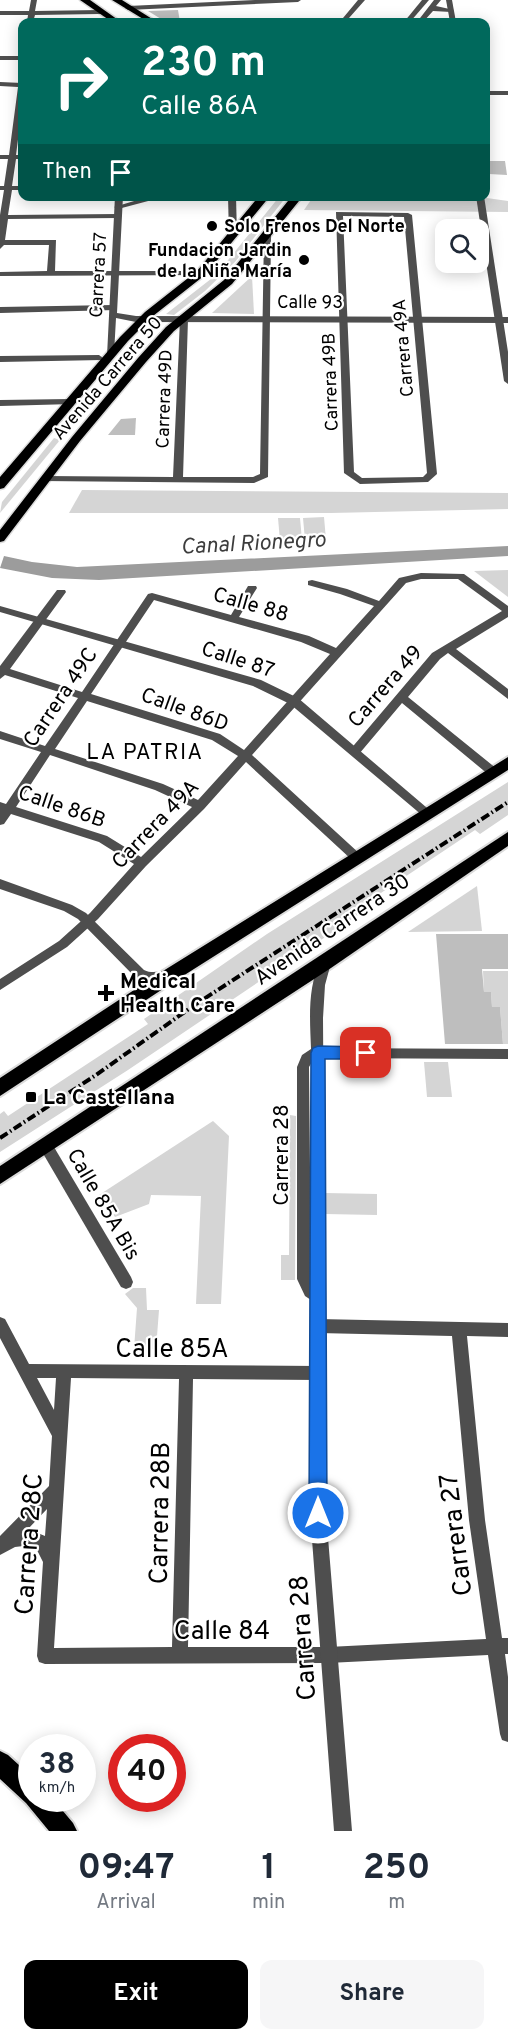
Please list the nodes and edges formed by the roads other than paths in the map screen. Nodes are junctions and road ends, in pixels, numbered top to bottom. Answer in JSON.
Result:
{"nodes":[{"id":1,"x":34,"y":0,"type":"edge"},
{"id":2,"x":84,"y":0,"type":"edge"},
{"id":3,"x":116,"y":0,"type":"edge"},
{"id":4,"x":298,"y":0,"type":"edge"},
{"id":5,"x":359,"y":0,"type":"edge"},
{"id":6,"x":426,"y":0,"type":"edge"},
{"id":7,"x":438,"y":0,"type":"edge"},
{"id":8,"x":449,"y":0,"type":"edge"},
{"id":9,"x":128,"y":8,"type":"junction"},
{"id":10,"x":431,"y":9,"type":"junction"},
{"id":11,"x":451,"y":10,"type":"junction"},
{"id":12,"x":100,"y":12,"type":"junction"},
{"id":13,"x":0,"y":13,"type":"edge"},
{"id":14,"x":32,"y":13,"type":"junction"},
{"id":15,"x":31,"y":18,"type":"edge"},
{"id":16,"x":110,"y":18,"type":"edge"},
{"id":17,"x":146,"y":18,"type":"edge"},
{"id":18,"x":346,"y":18,"type":"edge"},
{"id":19,"x":410,"y":18,"type":"edge"},
{"id":20,"x":423,"y":18,"type":"edge"},
{"id":21,"x":452,"y":18,"type":"edge"},
{"id":22,"x":0,"y":58,"type":"edge"},
{"id":23,"x":18,"y":58,"type":"edge"},
{"id":24,"x":0,"y":84,"type":"edge"},
{"id":25,"x":18,"y":85,"type":"edge"},
{"id":26,"x":490,"y":94,"type":"edge"},
{"id":27,"x":508,"y":94,"type":"edge"},
{"id":28,"x":18,"y":114,"type":"edge"},
{"id":29,"x":12,"y":157,"type":"junction"},
{"id":30,"x":18,"y":157,"type":"edge"},
{"id":31,"x":0,"y":158,"type":"edge"},
{"id":32,"x":4,"y":188,"type":"edge"},
{"id":33,"x":119,"y":201,"type":"edge"},
{"id":34,"x":149,"y":201,"type":"edge"},
{"id":35,"x":232,"y":201,"type":"edge"},
{"id":36,"x":261,"y":201,"type":"edge"},
{"id":37,"x":294,"y":201,"type":"edge"},
{"id":38,"x":481,"y":201,"type":"edge"},
{"id":39,"x":118,"y":211,"type":"junction"},
{"id":40,"x":408,"y":215,"type":"joint"},
{"id":41,"x":2,"y":217,"type":"edge"},
{"id":42,"x":233,"y":236,"type":"junction"},
{"id":43,"x":267,"y":236,"type":"junction"},
{"id":44,"x":0,"y":245,"type":"edge"},
{"id":45,"x":115,"y":273,"type":"junction"},
{"id":46,"x":201,"y":273,"type":"junction"},
{"id":47,"x":0,"y":274,"type":"edge"},
{"id":48,"x":51,"y":274,"type":"junction"},
{"id":49,"x":0,"y":310,"type":"edge"},
{"id":50,"x":112,"y":312,"type":"junction"},
{"id":51,"x":144,"y":319,"type":"junction"},
{"id":52,"x":184,"y":319,"type":"junction"},
{"id":53,"x":266,"y":319,"type":"junction"},
{"id":54,"x":345,"y":319,"type":"junction"},
{"id":55,"x":418,"y":320,"type":"junction"},
{"id":56,"x":503,"y":320,"type":"edge"},
{"id":57,"x":104,"y":356,"type":"junction"},
{"id":58,"x":0,"y":359,"type":"edge"},
{"id":59,"x":508,"y":381,"type":"edge"},
{"id":60,"x":70,"y":402,"type":"junction"},
{"id":61,"x":1,"y":404,"type":"edge"},
{"id":62,"x":430,"y":477,"type":"joint"},
{"id":63,"x":45,"y":479,"type":"junction"},
{"id":64,"x":178,"y":480,"type":"junction"},
{"id":65,"x":0,"y":485,"type":"edge"},
{"id":66,"x":0,"y":538,"type":"edge"},
{"id":67,"x":312,"y":582,"type":"dead end"},
{"id":68,"x":252,"y":588,"type":"dead end"},
{"id":69,"x":61,"y":592,"type":"dead end"},
{"id":70,"x":153,"y":596,"type":"joint"},
{"id":71,"x":380,"y":605,"type":"junction"},
{"id":72,"x":0,"y":609,"type":"edge"},
{"id":73,"x":508,"y":612,"type":"edge"},
{"id":74,"x":233,"y":619,"type":"junction"},
{"id":75,"x":40,"y":620,"type":"junction"},
{"id":76,"x":120,"y":643,"type":"junction"},
{"id":77,"x":448,"y":648,"type":"junction"},
{"id":78,"x":337,"y":653,"type":"junction"},
{"id":79,"x":1,"y":672,"type":"edge"},
{"id":80,"x":85,"y":695,"type":"junction"},
{"id":81,"x":508,"y":695,"type":"edge"},
{"id":82,"x":401,"y":697,"type":"junction"},
{"id":83,"x":294,"y":701,"type":"junction"},
{"id":84,"x":0,"y":735,"type":"edge"},
{"id":85,"x":48,"y":750,"type":"junction"},
{"id":86,"x":355,"y":751,"type":"junction"},
{"id":87,"x":246,"y":756,"type":"junction"},
{"id":88,"x":508,"y":763,"type":"edge"},
{"id":89,"x":493,"y":772,"type":"junction"},
{"id":90,"x":200,"y":806,"type":"junction"},
{"id":91,"x":4,"y":807,"type":"edge"},
{"id":92,"x":427,"y":813,"type":"junction"},
{"id":93,"x":0,"y":821,"type":"edge"},
{"id":94,"x":508,"y":838,"type":"edge"},
{"id":95,"x":356,"y":857,"type":"junction"},
{"id":96,"x":142,"y":862,"type":"junction"},
{"id":97,"x":0,"y":884,"type":"edge"},
{"id":98,"x":87,"y":921,"type":"junction"},
{"id":99,"x":326,"y":963,"type":"junction"},
{"id":100,"x":169,"y":976,"type":"junction"},
{"id":101,"x":0,"y":985,"type":"edge"},
{"id":102,"x":318,"y":1053,"type":"junction"},
{"id":103,"x":508,"y":1054,"type":"edge"},
{"id":104,"x":0,"y":1088,"type":"edge"},
{"id":105,"x":46,"y":1146,"type":"junction"},
{"id":106,"x":0,"y":1176,"type":"edge"},
{"id":107,"x":126,"y":1282,"type":"dead end"},
{"id":108,"x":0,"y":1324,"type":"edge"},
{"id":109,"x":318,"y":1326,"type":"junction"},
{"id":110,"x":459,"y":1329,"type":"junction"},
{"id":111,"x":508,"y":1330,"type":"edge"},
{"id":112,"x":26,"y":1371,"type":"junction"},
{"id":113,"x":64,"y":1371,"type":"junction"},
{"id":114,"x":186,"y":1372,"type":"junction"},
{"id":115,"x":318,"y":1373,"type":"junction"},
{"id":116,"x":60,"y":1435,"type":"junction"},
{"id":117,"x":56,"y":1489,"type":"junction"},
{"id":118,"x":51,"y":1563,"type":"junction"},
{"id":119,"x":501,"y":1646,"type":"edge"},
{"id":120,"x":180,"y":1655,"type":"junction"},
{"id":121,"x":328,"y":1655,"type":"junction"},
{"id":122,"x":45,"y":1656,"type":"joint"},
{"id":123,"x":508,"y":1734,"type":"edge"},
{"id":124,"x":0,"y":1762,"type":"edge"},
{"id":125,"x":18,"y":1780,"type":"edge"},
{"id":126,"x":48,"y":1812,"type":"edge"},
{"id":127,"x":65,"y":1831,"type":"edge"},
{"id":128,"x":342,"y":1831,"type":"edge"}],
"edges":[{"from":1,"to":14,"type":"street"},
{"from":2,"to":12,"type":"main road"},
{"from":3,"to":9,"type":"main road"},
{"from":4,"to":9,"type":"street"},
{"from":5,"to":18,"type":"street"},
{"from":6,"to":19,"type":"street"},
{"from":7,"to":10,"type":"street"},
{"from":8,"to":11,"type":"street"},
{"from":9,"to":17,"type":"main road"},
{"from":10,"to":11,"type":"street"},
{"from":10,"to":20,"type":"street"},
{"from":11,"to":21,"type":"street"},
{"from":12,"to":14,"type":"street"},
{"from":12,"to":16,"type":"main road"},
{"from":13,"to":14,"type":"street"},
{"from":14,"to":15,"type":"street"},
{"from":22,"to":23,"type":"street"},
{"from":24,"to":25,"type":"street"},
{"from":26,"to":27,"type":"street"},
{"from":28,"to":29,"type":"street"},
{"from":29,"to":30,"type":"street"},
{"from":29,"to":31,"type":"street"},
{"from":29,"to":32,"type":"street"},
{"from":32,"to":41,"type":"street"},
{"from":33,"to":39,"type":"street","name":"Carrera 57"},
{"from":34,"to":39,"type":"street"},
{"from":35,"to":42,"type":"street"},
{"from":36,"to":42,"type":"main road","name":"Avenida Carrera 50"},
{"from":37,"to":43,"type":"main road","name":"Avenida Carrera 50"},
{"from":38,"to":56,"type":"street"},
{"from":39,"to":41,"type":"street"},
{"from":39,"to":45,"type":"street","name":"Carrera 57"},
{"from":40,"to":54,"type":"street","name":"Carrera 49B"},
{"from":40,"to":55,"type":"street","name":"Carrera 49A"},
{"from":41,"to":44,"type":"street"},
{"from":42,"to":46,"type":"main road","name":"Avenida Carrera 50"},
{"from":43,"to":52,"type":"main road","name":"Avenida Carrera 50"},
{"from":43,"to":53,"type":"street"},
{"from":44,"to":48,"type":"street"},
{"from":45,"to":46,"type":"street"},
{"from":45,"to":48,"type":"street"},
{"from":45,"to":50,"type":"street","name":"Carrera 57"},
{"from":46,"to":51,"type":"main road","name":"Avenida Carrera 50"},
{"from":47,"to":48,"type":"street"},
{"from":49,"to":50,"type":"street","name":"Calle 93"},
{"from":50,"to":51,"type":"street","name":"Calle 93"},
{"from":50,"to":57,"type":"street","name":"Carrera 57"},
{"from":51,"to":52,"type":"street","name":"Calle 93"},
{"from":51,"to":57,"type":"main road","name":"Avenida Carrera 50"},
{"from":52,"to":53,"type":"street","name":"Calle 93"},
{"from":52,"to":63,"type":"main road","name":"Avenida Carrera 50"},
{"from":52,"to":64,"type":"street","name":"Carrera 49D"},
{"from":53,"to":54,"type":"street","name":"Calle 93"},
{"from":53,"to":64,"type":"street"},
{"from":54,"to":55,"type":"street","name":"Calle 93"},
{"from":54,"to":62,"type":"street","name":"Carrera 49B"},
{"from":55,"to":56,"type":"street","name":"Calle 93"},
{"from":55,"to":62,"type":"street","name":"Carrera 49A"},
{"from":56,"to":59,"type":"street"},
{"from":57,"to":58,"type":"street"},
{"from":57,"to":60,"type":"main road","name":"Avenida Carrera 50"},
{"from":60,"to":61,"type":"street"},
{"from":60,"to":65,"type":"main road","name":"Avenida Carrera 50"},
{"from":63,"to":64,"type":"street"},
{"from":63,"to":66,"type":"main road","name":"Avenida Carrera 50"},
{"from":67,"to":71,"type":"street"},
{"from":68,"to":74,"type":"street"},
{"from":69,"to":75,"type":"street"},
{"from":70,"to":74,"type":"street","name":"Calle 88"},
{"from":70,"to":76,"type":"street","name":"Carrera 49C"},
{"from":71,"to":73,"type":"street","name":"Carrera 49A"},
{"from":71,"to":78,"type":"street","name":"Carrera 49A"},
{"from":72,"to":75,"type":"street","name":"Calle 87"},
{"from":73,"to":77,"type":"street","name":"Carrera 49"},
{"from":74,"to":78,"type":"street","name":"Calle 88"},
{"from":75,"to":76,"type":"street","name":"Calle 87"},
{"from":75,"to":79,"type":"street"},
{"from":76,"to":80,"type":"street","name":"Carrera 49C"},
{"from":76,"to":83,"type":"street","name":"Calle 87"},
{"from":77,"to":81,"type":"street"},
{"from":77,"to":82,"type":"street","name":"Carrera 49"},
{"from":78,"to":83,"type":"street","name":"Carrera 49A"},
{"from":79,"to":80,"type":"street","name":"Calle 86D"},
{"from":80,"to":85,"type":"street","name":"Carrera 49C"},
{"from":80,"to":87,"type":"street","name":"Calle 86D"},
{"from":82,"to":86,"type":"street","name":"Carrera 49"},
{"from":82,"to":89,"type":"street"},
{"from":83,"to":86,"type":"street","name":"Calle 87"},
{"from":83,"to":87,"type":"street","name":"Carrera 49A"},
{"from":84,"to":85,"type":"street"},
{"from":85,"to":90,"type":"street"},
{"from":85,"to":91,"type":"street","name":"Carrera 49C"},
{"from":86,"to":92,"type":"street","name":"Calle 87"},
{"from":87,"to":90,"type":"street","name":"Carrera 49A"},
{"from":87,"to":95,"type":"street","name":"Calle 86D"},
{"from":88,"to":89,"type":"highway"},
{"from":89,"to":92,"type":"highway"},
{"from":90,"to":96,"type":"street","name":"Carrera 49A"},
{"from":91,"to":93,"type":"street","name":"Carrera 49C"},
{"from":91,"to":96,"type":"street","name":"Calle 86B"},
{"from":92,"to":95,"type":"highway"},
{"from":94,"to":99,"type":"highway","name":"Avenida Carrera 30"},
{"from":95,"to":100,"type":"highway"},
{"from":96,"to":98,"type":"street","name":"Carrera 49A"},
{"from":97,"to":98,"type":"street"},
{"from":98,"to":100,"type":"street"},
{"from":98,"to":101,"type":"street","name":"Carrera 49A"},
{"from":99,"to":102,"type":"street","name":"Carrera 28"},
{"from":99,"to":105,"type":"highway","name":"Avenida Carrera 30"},
{"from":100,"to":104,"type":"highway"},
{"from":102,"to":103,"type":"street"},
{"from":102,"to":109,"type":"street","name":"Carrera 28"},
{"from":105,"to":106,"type":"highway","name":"Avenida Carrera 30"},
{"from":105,"to":107,"type":"street","name":"Calle 85A Bis"},
{"from":108,"to":112,"type":"street"},
{"from":109,"to":110,"type":"street"},
{"from":109,"to":115,"type":"street","name":"Carrera 28"},
{"from":110,"to":111,"type":"street"},
{"from":110,"to":119,"type":"street","name":"Carrera 27"},
{"from":112,"to":113,"type":"street","name":"Calle 85A"},
{"from":112,"to":116,"type":"street"},
{"from":113,"to":114,"type":"street","name":"Calle 85A"},
{"from":113,"to":116,"type":"street","name":"Carrera 28C"},
{"from":114,"to":115,"type":"street","name":"Calle 85A"},
{"from":114,"to":120,"type":"street","name":"Carrera 28B"},
{"from":115,"to":121,"type":"street","name":"Carrera 28"},
{"from":116,"to":117,"type":"street","name":"Carrera 28C"},
{"from":117,"to":118,"type":"street","name":"Carrera 28C"},
{"from":117,"to":118,"type":"street"},
{"from":118,"to":122,"type":"street","name":"Carrera 28C"},
{"from":119,"to":121,"type":"street","name":"Calle 84"},
{"from":119,"to":123,"type":"street","name":"Carrera 27"},
{"from":120,"to":121,"type":"street","name":"Calle 84"},
{"from":120,"to":122,"type":"street","name":"Calle 84"},
{"from":121,"to":128,"type":"street","name":"Carrera 28"},
{"from":124,"to":125,"type":"highway"},
{"from":126,"to":127,"type":"highway"}]}
